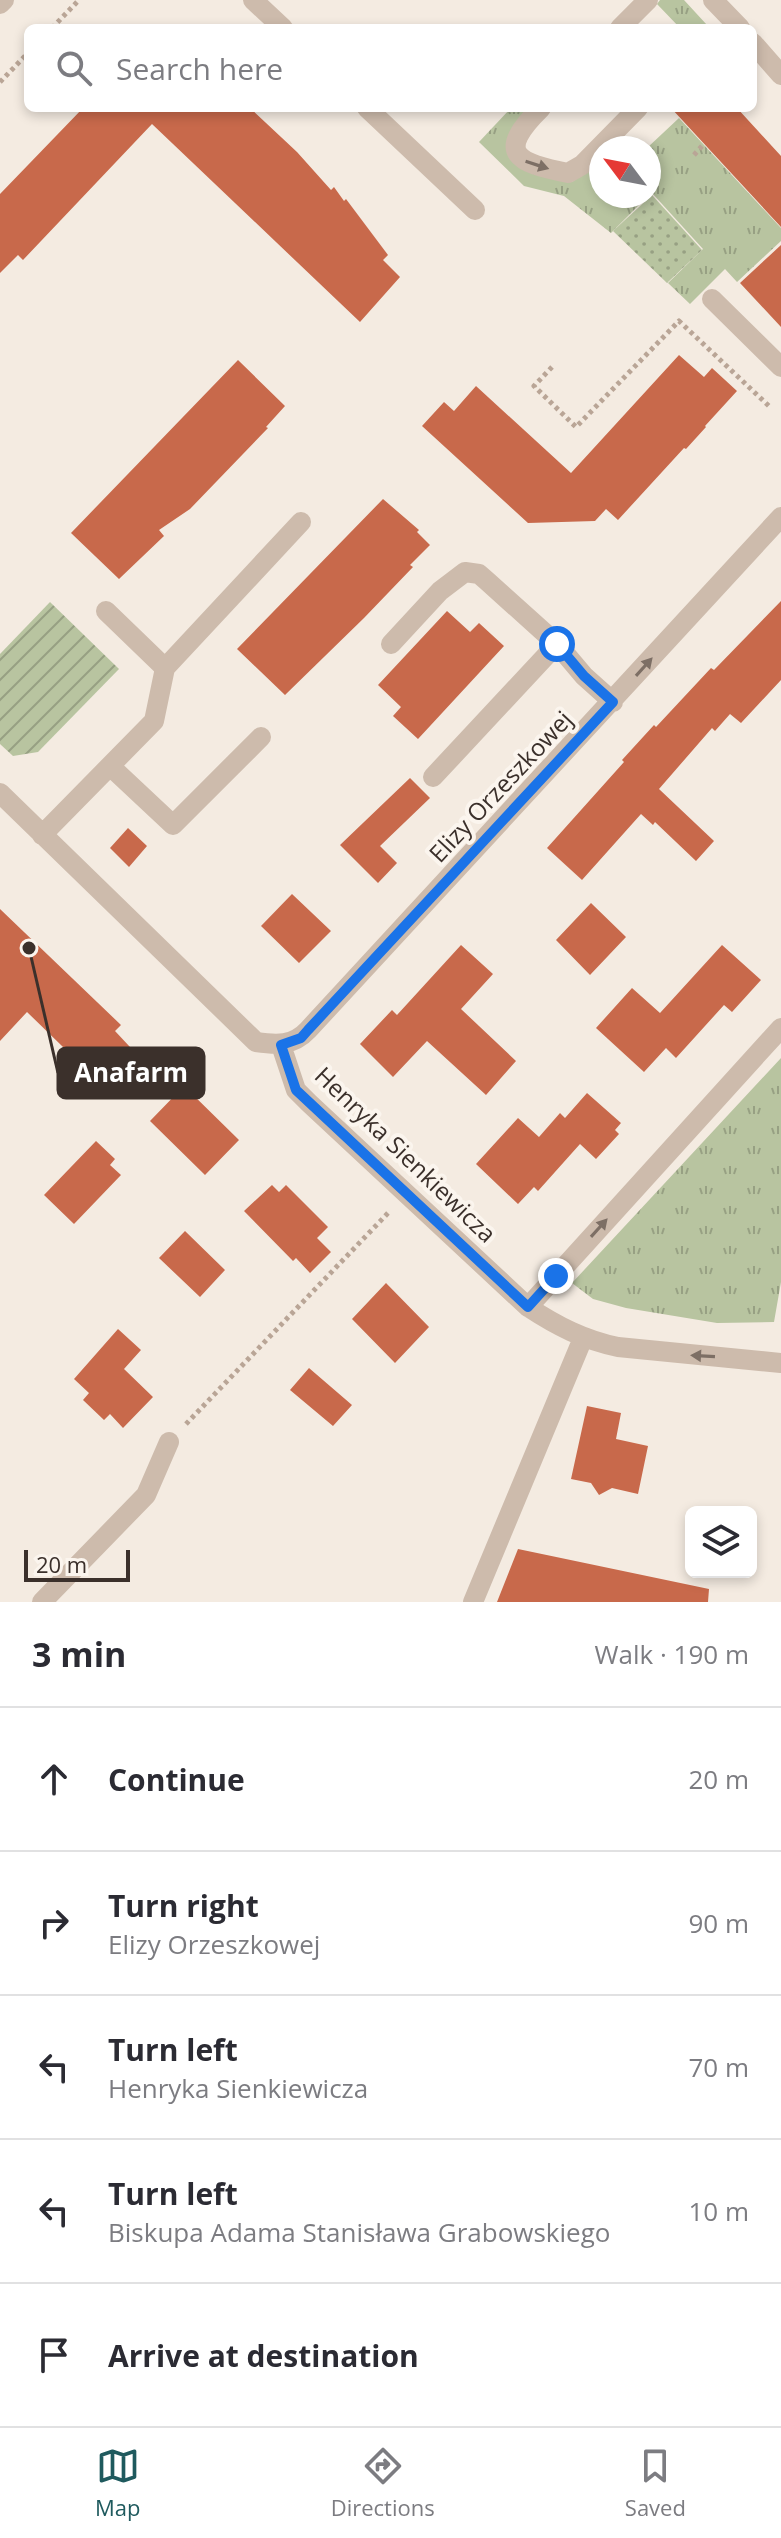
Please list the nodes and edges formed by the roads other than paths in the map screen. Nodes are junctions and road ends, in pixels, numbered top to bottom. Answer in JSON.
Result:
{"nodes":[{"id":1,"x":4,"y":0,"type":"edge"},
{"id":2,"x":253,"y":0,"type":"edge"},
{"id":3,"x":648,"y":0,"type":"edge"},
{"id":4,"x":713,"y":0,"type":"edge"},
{"id":5,"x":0,"y":4,"type":"edge"},
{"id":6,"x":279,"y":24,"type":"edge"},
{"id":7,"x":624,"y":24,"type":"edge"},
{"id":8,"x":729,"y":24,"type":"edge"},
{"id":9,"x":757,"y":48,"type":"edge"},
{"id":10,"x":781,"y":75,"type":"edge"},
{"id":11,"x":371,"y":112,"type":"edge"},
{"id":12,"x":537,"y":112,"type":"edge"},
{"id":13,"x":634,"y":112,"type":"edge"},
{"id":14,"x":475,"y":210,"type":"dead end"},
{"id":15,"x":712,"y":299,"type":"dead end"},
{"id":16,"x":781,"y":367,"type":"edge"},
{"id":17,"x":781,"y":517,"type":"edge"},
{"id":18,"x":301,"y":522,"type":"dead end"},
{"id":19,"x":106,"y":611,"type":"dead end"},
{"id":20,"x":391,"y":644,"type":"dead end"},
{"id":21,"x":557,"y":644,"type":"junction"},
{"id":22,"x":165,"y":668,"type":"junction"},
{"id":23,"x":613,"y":702,"type":"junction"},
{"id":24,"x":261,"y":737,"type":"dead end"},
{"id":25,"x":110,"y":766,"type":"junction"},
{"id":26,"x":433,"y":777,"type":"dead end"},
{"id":27,"x":0,"y":793,"type":"edge"},
{"id":28,"x":42,"y":835,"type":"junction"},
{"id":29,"x":781,"y":1028,"type":"edge"},
{"id":30,"x":281,"y":1045,"type":"junction"},
{"id":31,"x":528,"y":1307,"type":"junction"},
{"id":32,"x":583,"y":1338,"type":"junction"},
{"id":33,"x":781,"y":1363,"type":"edge"},
{"id":34,"x":169,"y":1442,"type":"road end"},
{"id":35,"x":42,"y":1602,"type":"edge"},
{"id":36,"x":473,"y":1602,"type":"edge"}],
"edges":[{"from":1,"to":5,"type":"street"},
{"from":2,"to":6,"type":"street"},
{"from":3,"to":7,"type":"street"},
{"from":4,"to":8,"type":"street"},
{"from":9,"to":10,"type":"street"},
{"from":11,"to":14,"type":"street"},
{"from":12,"to":13,"type":"street","one_way":true},
{"from":15,"to":16,"type":"street"},
{"from":23,"to":17,"type":"street","name":"Elizy Orzeszkowej","one_way":true},
{"from":18,"to":22,"type":"street"},
{"from":19,"to":22,"type":"street"},
{"from":20,"to":21,"type":"street"},
{"from":21,"to":23,"type":"street"},
{"from":21,"to":26,"type":"street"},
{"from":22,"to":25,"type":"street"},
{"from":23,"to":30,"type":"street","name":"Elizy Orzeszkowej"},
{"from":24,"to":25,"type":"street"},
{"from":25,"to":28,"type":"street"},
{"from":27,"to":28,"type":"street"},
{"from":28,"to":30,"type":"street"},
{"from":31,"to":29,"type":"street","one_way":true},
{"from":30,"to":31,"type":"street","name":"Henryka Sienkiewicza"},
{"from":31,"to":32,"type":"street","name":"Henryka Sienkiewicza"},
{"from":33,"to":32,"type":"street","name":"Henryka Sienkiewicza","one_way":true},
{"from":32,"to":36,"type":"street"},
{"from":34,"to":35,"type":"street"}]}
